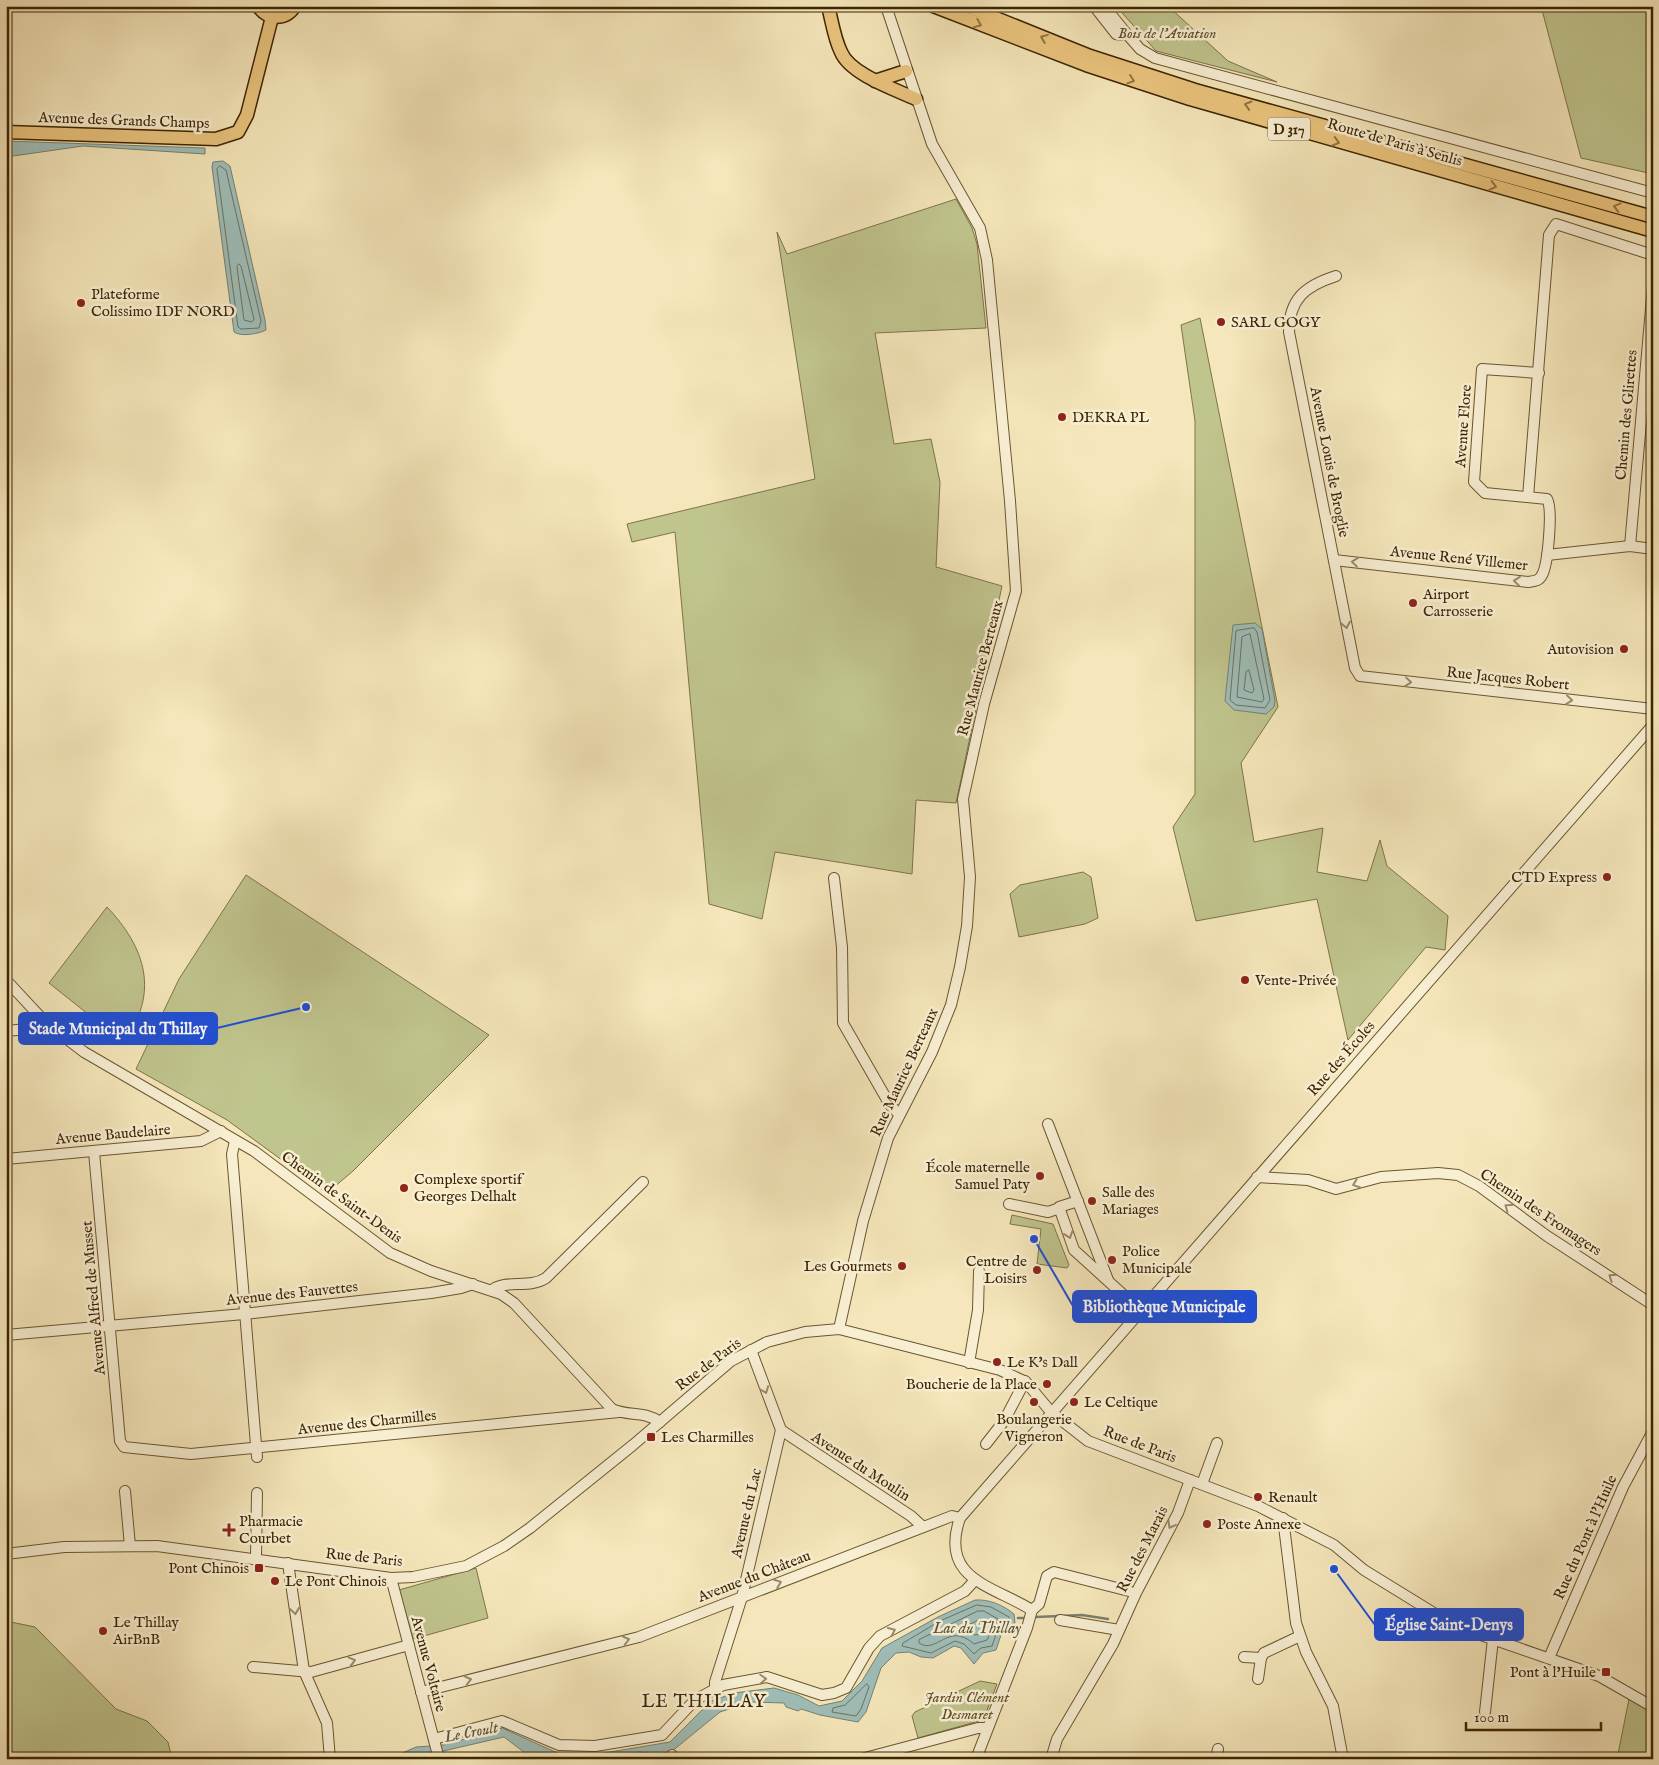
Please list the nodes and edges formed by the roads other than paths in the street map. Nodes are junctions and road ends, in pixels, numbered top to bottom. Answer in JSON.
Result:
{"nodes":[{"id":1,"x":258,"y":6,"type":"edge"},
{"id":2,"x":295,"y":6,"type":"edge"},
{"id":3,"x":828,"y":6,"type":"edge"},
{"id":4,"x":933,"y":6,"type":"edge"},
{"id":5,"x":966,"y":6,"type":"edge"},
{"id":6,"x":1094,"y":6,"type":"edge"},
{"id":7,"x":1104,"y":6,"type":"edge"},
{"id":8,"x":887,"y":9,"type":"edge"},
{"id":9,"x":272,"y":17,"type":"junction"},
{"id":10,"x":1126,"y":33,"type":"junction"},
{"id":11,"x":906,"y":71,"type":"junction"},
{"id":12,"x":875,"y":80,"type":"junction"},
{"id":13,"x":916,"y":99,"type":"junction"},
{"id":14,"x":6,"y":132,"type":"edge"},
{"id":15,"x":1653,"y":193,"type":"edge"},
{"id":16,"x":1653,"y":217,"type":"edge"},
{"id":17,"x":1653,"y":231,"type":"edge"},
{"id":18,"x":1653,"y":255,"type":"edge"},
{"id":19,"x":1336,"y":276,"type":"dead end"},
{"id":20,"x":1653,"y":286,"type":"edge"},
{"id":21,"x":1538,"y":373,"type":"junction"},
{"id":22,"x":1528,"y":497,"type":"junction"},
{"id":23,"x":1630,"y":546,"type":"junction"},
{"id":24,"x":1653,"y":549,"type":"edge"},
{"id":25,"x":1547,"y":555,"type":"junction"},
{"id":26,"x":1334,"y":560,"type":"junction"},
{"id":27,"x":1360,"y":676,"type":"joint"},
{"id":28,"x":1653,"y":709,"type":"edge"},
{"id":29,"x":1653,"y":725,"type":"edge"},
{"id":30,"x":834,"y":878,"type":"dead end"},
{"id":31,"x":6,"y":980,"type":"edge"},
{"id":32,"x":46,"y":1023,"type":"junction"},
{"id":33,"x":6,"y":1031,"type":"edge"},
{"id":34,"x":899,"y":1114,"type":"junction"},
{"id":35,"x":1048,"y":1124,"type":"dead end"},
{"id":36,"x":221,"y":1131,"type":"junction"},
{"id":37,"x":235,"y":1142,"type":"junction"},
{"id":38,"x":94,"y":1152,"type":"junction"},
{"id":39,"x":6,"y":1159,"type":"edge"},
{"id":40,"x":1257,"y":1177,"type":"junction"},
{"id":41,"x":644,"y":1182,"type":"dead end"},
{"id":42,"x":1078,"y":1200,"type":"junction"},
{"id":43,"x":1009,"y":1204,"type":"dead end"},
{"id":44,"x":1060,"y":1208,"type":"junction"},
{"id":45,"x":979,"y":1271,"type":"dead end"},
{"id":46,"x":1108,"y":1280,"type":"junction"},
{"id":47,"x":474,"y":1283,"type":"junction"},
{"id":48,"x":492,"y":1290,"type":"junction"},
{"id":49,"x":1653,"y":1305,"type":"edge"},
{"id":50,"x":1140,"y":1310,"type":"junction"},
{"id":51,"x":244,"y":1314,"type":"junction"},
{"id":52,"x":111,"y":1326,"type":"junction"},
{"id":53,"x":839,"y":1329,"type":"junction"},
{"id":54,"x":6,"y":1335,"type":"edge"},
{"id":55,"x":751,"y":1350,"type":"junction"},
{"id":56,"x":969,"y":1363,"type":"junction"},
{"id":57,"x":1025,"y":1381,"type":"junction"},
{"id":58,"x":620,"y":1412,"type":"junction"},
{"id":59,"x":1051,"y":1412,"type":"junction"},
{"id":60,"x":660,"y":1422,"type":"junction"},
{"id":61,"x":781,"y":1430,"type":"junction"},
{"id":62,"x":1653,"y":1431,"type":"edge"},
{"id":63,"x":120,"y":1441,"type":"joint"},
{"id":64,"x":1217,"y":1443,"type":"dead end"},
{"id":65,"x":986,"y":1444,"type":"dead end"},
{"id":66,"x":256,"y":1453,"type":"junction"},
{"id":67,"x":1190,"y":1480,"type":"junction"},
{"id":68,"x":1202,"y":1484,"type":"junction"},
{"id":69,"x":125,"y":1491,"type":"dead end"},
{"id":70,"x":257,"y":1493,"type":"dead end"},
{"id":71,"x":960,"y":1518,"type":"junction"},
{"id":72,"x":1283,"y":1518,"type":"junction"},
{"id":73,"x":923,"y":1527,"type":"junction"},
{"id":74,"x":130,"y":1546,"type":"junction"},
{"id":75,"x":6,"y":1554,"type":"edge"},
{"id":76,"x":256,"y":1558,"type":"junction"},
{"id":77,"x":288,"y":1563,"type":"junction"},
{"id":78,"x":391,"y":1578,"type":"junction"},
{"id":79,"x":975,"y":1580,"type":"junction"},
{"id":80,"x":1128,"y":1591,"type":"dead end"},
{"id":81,"x":742,"y":1597,"type":"junction"},
{"id":82,"x":1032,"y":1610,"type":"junction"},
{"id":83,"x":1060,"y":1620,"type":"dead end"},
{"id":84,"x":1119,"y":1630,"type":"junction"},
{"id":85,"x":1300,"y":1636,"type":"junction"},
{"id":86,"x":1493,"y":1639,"type":"junction"},
{"id":87,"x":409,"y":1645,"type":"junction"},
{"id":88,"x":1244,"y":1657,"type":"dead end"},
{"id":89,"x":1261,"y":1658,"type":"junction"},
{"id":90,"x":1550,"y":1658,"type":"junction"},
{"id":91,"x":253,"y":1667,"type":"dead end"},
{"id":92,"x":304,"y":1671,"type":"junction"},
{"id":93,"x":1258,"y":1679,"type":"dead end"},
{"id":94,"x":715,"y":1688,"type":"junction"},
{"id":95,"x":421,"y":1692,"type":"junction"},
{"id":96,"x":1653,"y":1707,"type":"edge"},
{"id":97,"x":1485,"y":1712,"type":"dead end"},
{"id":98,"x":987,"y":1728,"type":"junction"},
{"id":99,"x":436,"y":1749,"type":"edge"},
{"id":100,"x":330,"y":1759,"type":"edge"},
{"id":101,"x":861,"y":1759,"type":"edge"},
{"id":102,"x":976,"y":1759,"type":"edge"},
{"id":103,"x":1051,"y":1759,"type":"edge"},
{"id":104,"x":1343,"y":1759,"type":"edge"}],
"edges":[{"from":1,"to":9,"type":"main road"},
{"from":2,"to":9,"type":"main road"},
{"from":3,"to":12,"type":"main road"},
{"from":4,"to":17,"type":"main road","name":"Route de Paris à Senlis","number":"D 317","one_way":true},
{"from":16,"to":5,"type":"main road","name":"Route de Paris à Senlis","number":"D 317","one_way":true},
{"from":6,"to":10,"type":"street"},
{"from":7,"to":10,"type":"street"},
{"from":8,"to":11,"type":"street","name":"Rue Maurice Berteaux"},
{"from":9,"to":14,"type":"main road","name":"Avenue des Grands Champs"},
{"from":10,"to":15,"type":"street"},
{"from":11,"to":12,"type":"main road"},
{"from":11,"to":13,"type":"street","name":"Rue Maurice Berteaux"},
{"from":12,"to":13,"type":"main road"},
{"from":13,"to":34,"type":"street","name":"Rue Maurice Berteaux"},
{"from":18,"to":21,"type":"street"},
{"from":19,"to":26,"type":"street","name":"Avenue Louis de Broglie"},
{"from":20,"to":23,"type":"street","name":"Chemin des Glirettes"},
{"from":21,"to":22,"type":"street"},
{"from":21,"to":22,"type":"street","name":"Avenue Flore"},
{"from":22,"to":25,"type":"street","name":"Avenue Flore"},
{"from":23,"to":24,"type":"street","name":"Avenue René Villemer"},
{"from":23,"to":25,"type":"street","name":"Avenue René Villemer"},
{"from":25,"to":26,"type":"street","name":"Avenue René Villemer","one_way":true},
{"from":26,"to":27,"type":"street","name":"Avenue Louis de Broglie","one_way":true},
{"from":27,"to":28,"type":"street","name":"Rue Jacques Robert","one_way":true},
{"from":29,"to":40,"type":"street","name":"Rue des Écoles"},
{"from":30,"to":34,"type":"street"},
{"from":31,"to":32,"type":"street","name":"Chemin de Saint-Denis"},
{"from":32,"to":33,"type":"street"},
{"from":32,"to":36,"type":"street","name":"Chemin de Saint-Denis"},
{"from":34,"to":53,"type":"street","name":"Rue Maurice Berteaux"},
{"from":35,"to":42,"type":"street"},
{"from":36,"to":37,"type":"street","name":"Chemin de Saint-Denis"},
{"from":36,"to":38,"type":"street","name":"Avenue Baudelaire"},
{"from":37,"to":47,"type":"street","name":"Chemin de Saint-Denis"},
{"from":37,"to":51,"type":"street"},
{"from":38,"to":39,"type":"street","name":"Avenue Baudelaire"},
{"from":38,"to":52,"type":"street","name":"Avenue Alfred de Musset"},
{"from":49,"to":40,"type":"street","name":"Chemin des Fromagers","one_way":true},
{"from":40,"to":50,"type":"street","name":"Rue des Écoles"},
{"from":41,"to":48,"type":"street"},
{"from":42,"to":44,"type":"street"},
{"from":42,"to":46,"type":"street"},
{"from":43,"to":44,"type":"street"},
{"from":44,"to":46,"type":"street","one_way":true},
{"from":45,"to":56,"type":"street"},
{"from":46,"to":50,"type":"street"},
{"from":47,"to":48,"type":"street","name":"Chemin de Saint-Denis"},
{"from":47,"to":51,"type":"street","name":"Avenue des Fauvettes"},
{"from":48,"to":58,"type":"street","name":"Chemin de Saint-Denis"},
{"from":50,"to":59,"type":"street","name":"Rue des Écoles"},
{"from":51,"to":52,"type":"street","name":"Avenue des Fauvettes"},
{"from":51,"to":66,"type":"street"},
{"from":52,"to":54,"type":"street","name":"Avenue des Fauvettes"},
{"from":52,"to":63,"type":"street","name":"Avenue Alfred de Musset"},
{"from":53,"to":55,"type":"street","name":"Rue de Paris"},
{"from":53,"to":56,"type":"street","name":"Rue de Paris"},
{"from":55,"to":60,"type":"street","name":"Rue de Paris"},
{"from":55,"to":61,"type":"street","one_way":true},
{"from":56,"to":57,"type":"street","name":"Rue de Paris"},
{"from":57,"to":59,"type":"street","name":"Rue de Paris"},
{"from":57,"to":65,"type":"street"},
{"from":58,"to":60,"type":"street"},
{"from":58,"to":66,"type":"street","name":"Avenue des Charmilles"},
{"from":59,"to":67,"type":"street","name":"Rue de Paris"},
{"from":59,"to":71,"type":"street"},
{"from":60,"to":78,"type":"street","name":"Rue de Paris"},
{"from":61,"to":73,"type":"street","name":"Avenue du Moulin"},
{"from":61,"to":81,"type":"street","name":"Avenue du Lac"},
{"from":62,"to":90,"type":"street","name":"Rue du Pont à l'Huile"},
{"from":63,"to":66,"type":"street","name":"Avenue des Charmilles"},
{"from":64,"to":68,"type":"street"},
{"from":67,"to":68,"type":"street","name":"Rue de Paris"},
{"from":67,"to":84,"type":"street","name":"Rue des Marais","one_way":true},
{"from":68,"to":72,"type":"street","name":"Rue de Paris"},
{"from":69,"to":74,"type":"street"},
{"from":70,"to":76,"type":"street"},
{"from":71,"to":73,"type":"street","name":"Avenue du Château"},
{"from":71,"to":79,"type":"street"},
{"from":72,"to":85,"type":"street"},
{"from":72,"to":86,"type":"street","name":"Rue de Paris"},
{"from":81,"to":73,"type":"street","name":"Avenue du Château","one_way":true},
{"from":74,"to":75,"type":"street","name":"Rue de Paris"},
{"from":74,"to":76,"type":"street","name":"Rue de Paris"},
{"from":76,"to":77,"type":"street","name":"Rue de Paris"},
{"from":77,"to":78,"type":"street","name":"Rue de Paris"},
{"from":77,"to":92,"type":"street","one_way":true},
{"from":78,"to":87,"type":"street","name":"Avenue Voltaire"},
{"from":79,"to":82,"type":"street"},
{"from":94,"to":79,"type":"street","one_way":true},
{"from":80,"to":82,"type":"street"},
{"from":81,"to":94,"type":"street","name":"Avenue du Lac"},
{"from":95,"to":81,"type":"street","name":"Avenue du Château","one_way":true},
{"from":82,"to":98,"type":"street"},
{"from":83,"to":84,"type":"street"},
{"from":84,"to":103,"type":"street","name":"Rue des Marais"},
{"from":85,"to":89,"type":"street"},
{"from":85,"to":104,"type":"street"},
{"from":86,"to":90,"type":"street","name":"Rue de Paris"},
{"from":86,"to":97,"type":"street"},
{"from":92,"to":87,"type":"street","one_way":true},
{"from":87,"to":95,"type":"street","name":"Avenue Voltaire"},
{"from":88,"to":89,"type":"street"},
{"from":89,"to":93,"type":"street"},
{"from":90,"to":96,"type":"street","name":"Rue de Paris"},
{"from":91,"to":92,"type":"street"},
{"from":92,"to":100,"type":"street"},
{"from":94,"to":99,"type":"street"},
{"from":95,"to":99,"type":"street","name":"Avenue Voltaire"},
{"from":98,"to":101,"type":"street"},
{"from":98,"to":102,"type":"street"}]}
